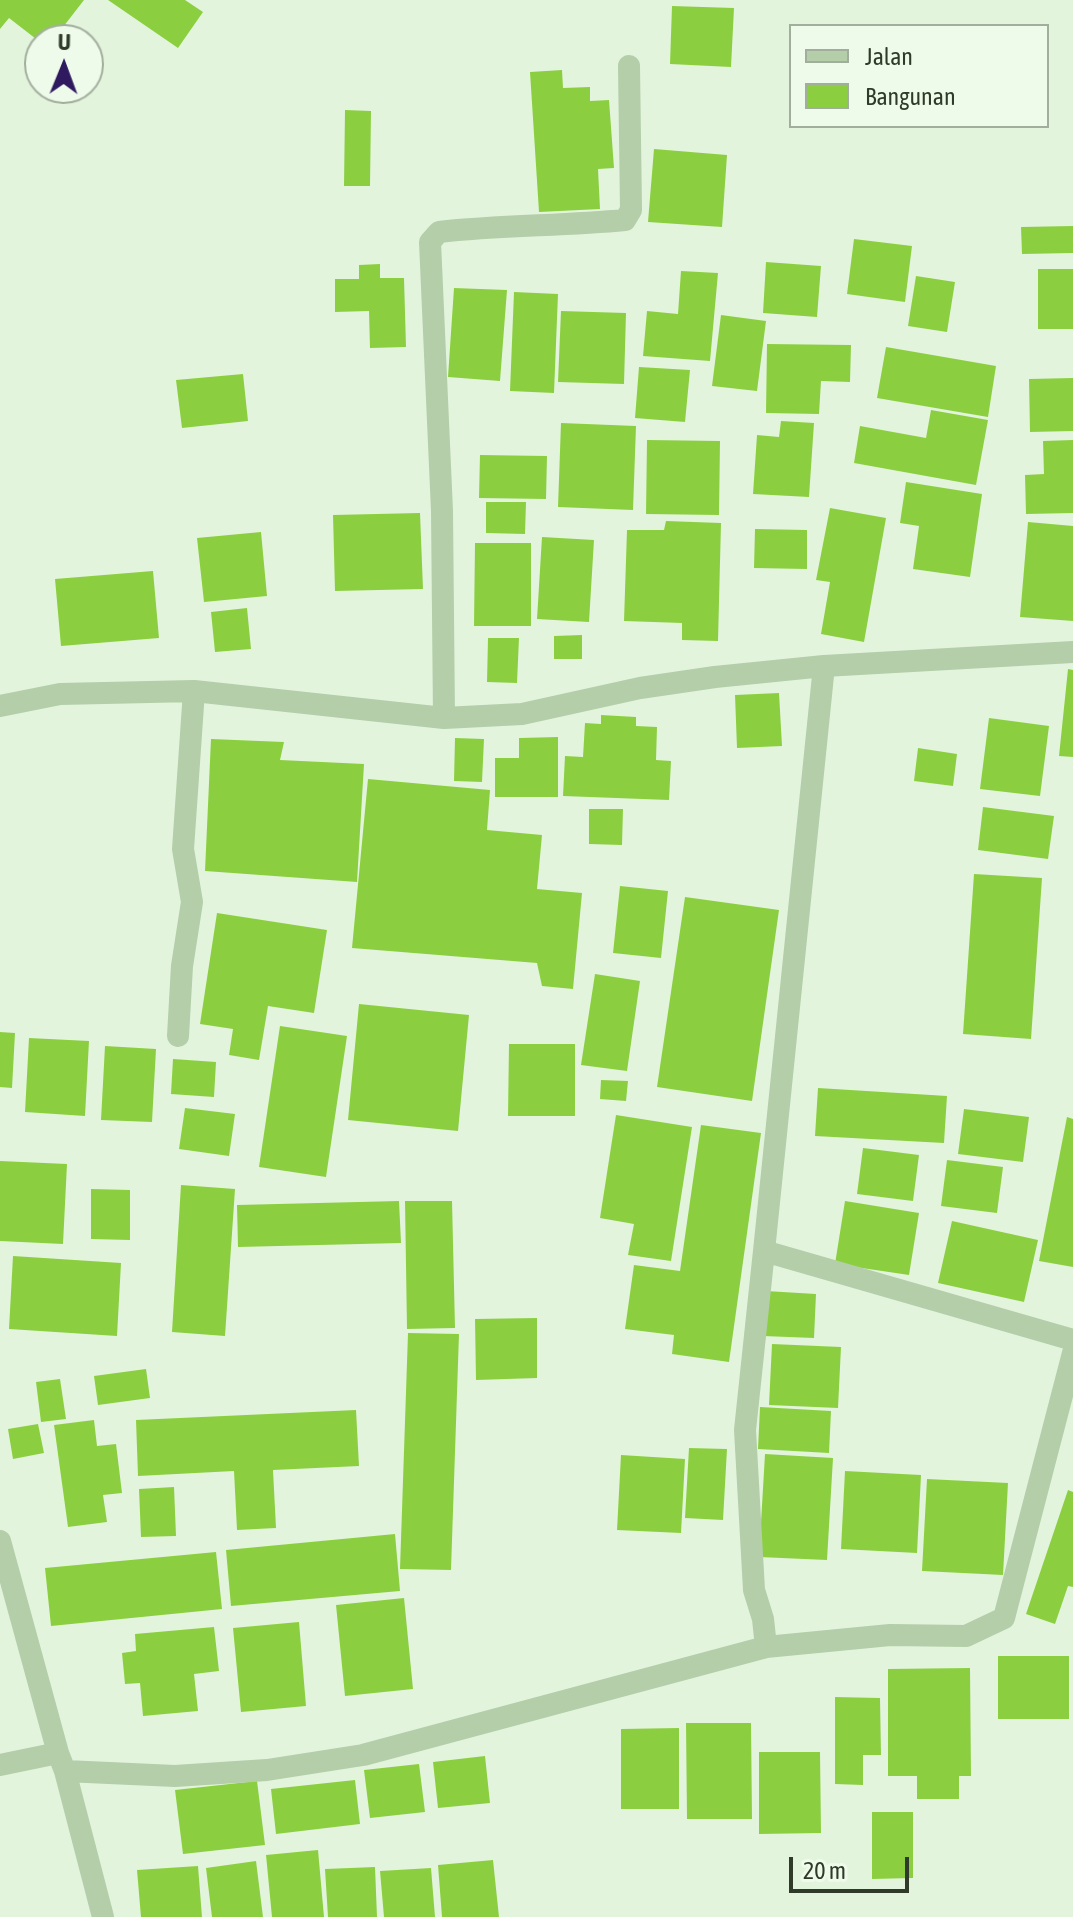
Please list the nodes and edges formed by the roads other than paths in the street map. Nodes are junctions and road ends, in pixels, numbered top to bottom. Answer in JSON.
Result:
{"nodes":[{"id":1,"x":629,"y":66,"type":"dead end"},
{"id":2,"x":1073,"y":652,"type":"edge"},
{"id":3,"x":824,"y":666,"type":"junction"},
{"id":4,"x":194,"y":691,"type":"junction"},
{"id":5,"x":0,"y":706,"type":"edge"},
{"id":6,"x":444,"y":718,"type":"junction"},
{"id":7,"x":178,"y":1036,"type":"dead end"},
{"id":8,"x":764,"y":1251,"type":"junction"},
{"id":9,"x":1073,"y":1340,"type":"edge"},
{"id":10,"x":1073,"y":1353,"type":"edge"},
{"id":11,"x":0,"y":1541,"type":"edge"},
{"id":12,"x":766,"y":1647,"type":"junction"},
{"id":13,"x":62,"y":1762,"type":"junction"},
{"id":14,"x":0,"y":1765,"type":"edge"},
{"id":15,"x":103,"y":1917,"type":"edge"}],
"edges":[{"from":1,"to":6,"type":"street"},
{"from":2,"to":3,"type":"street"},
{"from":3,"to":6,"type":"street"},
{"from":3,"to":8,"type":"street"},
{"from":4,"to":5,"type":"street"},
{"from":4,"to":6,"type":"street"},
{"from":4,"to":7,"type":"street"},
{"from":8,"to":9,"type":"street"},
{"from":8,"to":12,"type":"street"},
{"from":10,"to":12,"type":"street"},
{"from":11,"to":13,"type":"street"},
{"from":12,"to":13,"type":"street"},
{"from":13,"to":14,"type":"street"},
{"from":13,"to":15,"type":"street"}]}
